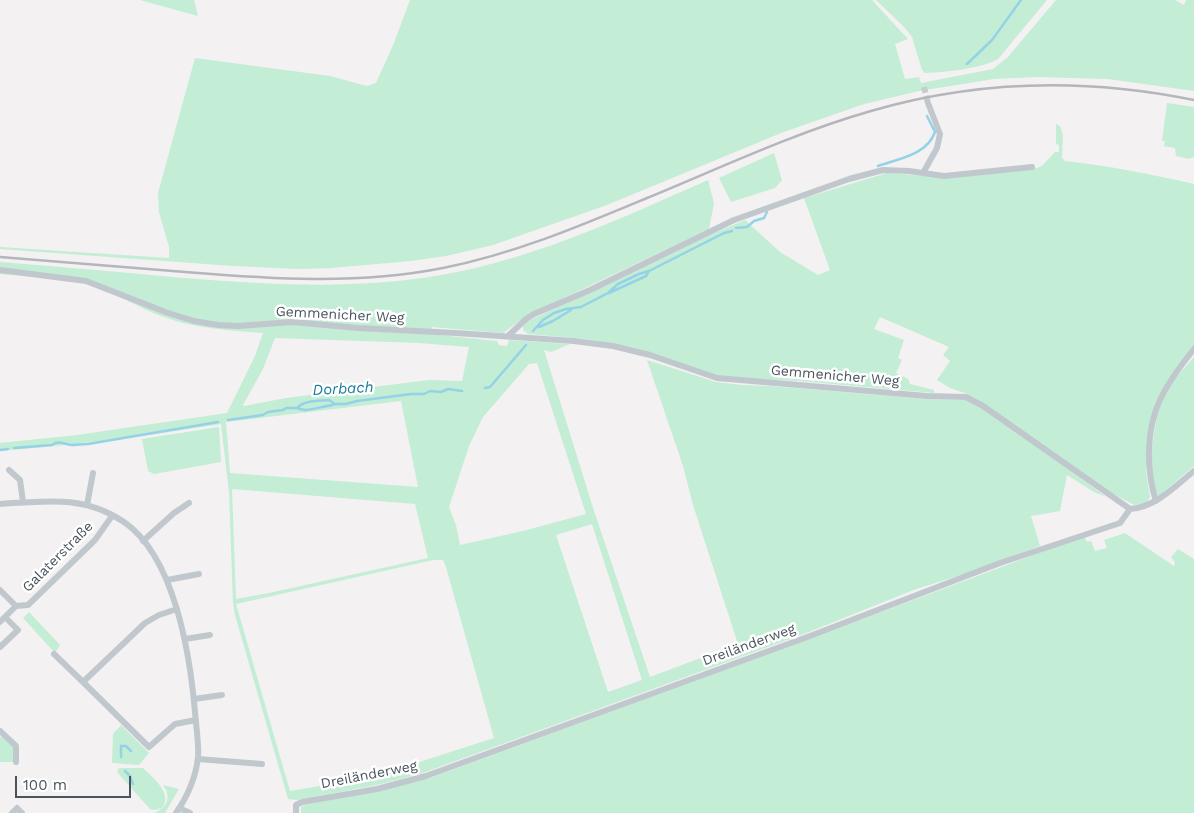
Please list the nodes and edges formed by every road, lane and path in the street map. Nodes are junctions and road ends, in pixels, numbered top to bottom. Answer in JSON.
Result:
{"nodes":[{"id":1,"x":928,"y":104,"type":"tunnel mouth"},
{"id":2,"x":1032,"y":167,"type":"dead end"},
{"id":3,"x":923,"y":173,"type":"junction"},
{"id":4,"x":0,"y":270,"type":"edge"},
{"id":5,"x":508,"y":336,"type":"junction"},
{"id":6,"x":1194,"y":349,"type":"edge"},
{"id":7,"x":9,"y":470,"type":"dead end"},
{"id":8,"x":1194,"y":471,"type":"edge"},
{"id":9,"x":93,"y":473,"type":"dead end"},
{"id":10,"x":1156,"y":501,"type":"junction"},
{"id":11,"x":23,"y":502,"type":"junction"},
{"id":12,"x":189,"y":503,"type":"dead end"},
{"id":13,"x":0,"y":504,"type":"edge"},
{"id":14,"x":87,"y":504,"type":"junction"},
{"id":15,"x":1130,"y":510,"type":"junction"},
{"id":16,"x":112,"y":516,"type":"junction"},
{"id":17,"x":143,"y":541,"type":"junction"},
{"id":18,"x":199,"y":574,"type":"dead end"},
{"id":19,"x":167,"y":580,"type":"junction"},
{"id":20,"x":0,"y":590,"type":"edge"},
{"id":21,"x":16,"y":606,"type":"junction"},
{"id":22,"x":177,"y":609,"type":"junction"},
{"id":23,"x":2,"y":619,"type":"edge"},
{"id":24,"x":210,"y":635,"type":"dead end"},
{"id":25,"x":184,"y":639,"type":"junction"},
{"id":26,"x":0,"y":647,"type":"edge"},
{"id":27,"x":54,"y":654,"type":"dead end"},
{"id":28,"x":83,"y":682,"type":"junction"},
{"id":29,"x":222,"y":695,"type":"dead end"},
{"id":30,"x":194,"y":699,"type":"junction"},
{"id":31,"x":196,"y":720,"type":"junction"},
{"id":32,"x":0,"y":731,"type":"edge"},
{"id":33,"x":198,"y":759,"type":"junction"},
{"id":34,"x":16,"y":762,"type":"dead end"},
{"id":35,"x":262,"y":764,"type":"dead end"},
{"id":36,"x":178,"y":811,"type":"edge"},
{"id":37,"x":12,"y":813,"type":"edge"},
{"id":38,"x":22,"y":813,"type":"edge"},
{"id":39,"x":190,"y":813,"type":"edge"},
{"id":40,"x":296,"y":813,"type":"edge"}],
"edges":[{"from":1,"to":3,"type":"street"},
{"from":2,"to":3,"type":"street"},
{"from":3,"to":5,"type":"street"},
{"from":4,"to":5,"type":"street","name":"Gemmenicher Weg"},
{"from":5,"to":15,"type":"street","name":"Gemmenicher Weg"},
{"from":6,"to":10,"type":"street"},
{"from":7,"to":11,"type":"street"},
{"from":8,"to":10,"type":"street","name":"Dreiländerweg"},
{"from":9,"to":14,"type":"street"},
{"from":10,"to":15,"type":"street","name":"Dreiländerweg"},
{"from":11,"to":13,"type":"street"},
{"from":11,"to":14,"type":"street"},
{"from":12,"to":17,"type":"street"},
{"from":14,"to":16,"type":"street"},
{"from":15,"to":40,"type":"street","name":"Dreiländerweg"},
{"from":16,"to":17,"type":"street"},
{"from":16,"to":21,"type":"street","name":"Galaterstraße"},
{"from":17,"to":19,"type":"street"},
{"from":18,"to":19,"type":"street"},
{"from":19,"to":22,"type":"street"},
{"from":20,"to":21,"type":"street","name":"Galaterstraße"},
{"from":21,"to":23,"type":"street","name":"Galaterstraße"},
{"from":22,"to":25,"type":"street"},
{"from":22,"to":28,"type":"street"},
{"from":23,"to":26,"type":"street","name":"Galaterstraße"},
{"from":24,"to":25,"type":"street"},
{"from":25,"to":30,"type":"street"},
{"from":27,"to":28,"type":"street"},
{"from":28,"to":31,"type":"street"},
{"from":29,"to":30,"type":"street"},
{"from":30,"to":31,"type":"street"},
{"from":31,"to":33,"type":"street"},
{"from":32,"to":34,"type":"street"},
{"from":33,"to":35,"type":"street"},
{"from":33,"to":36,"type":"street"},
{"from":36,"to":39,"type":"street"},
{"from":37,"to":38,"type":"street"}]}
